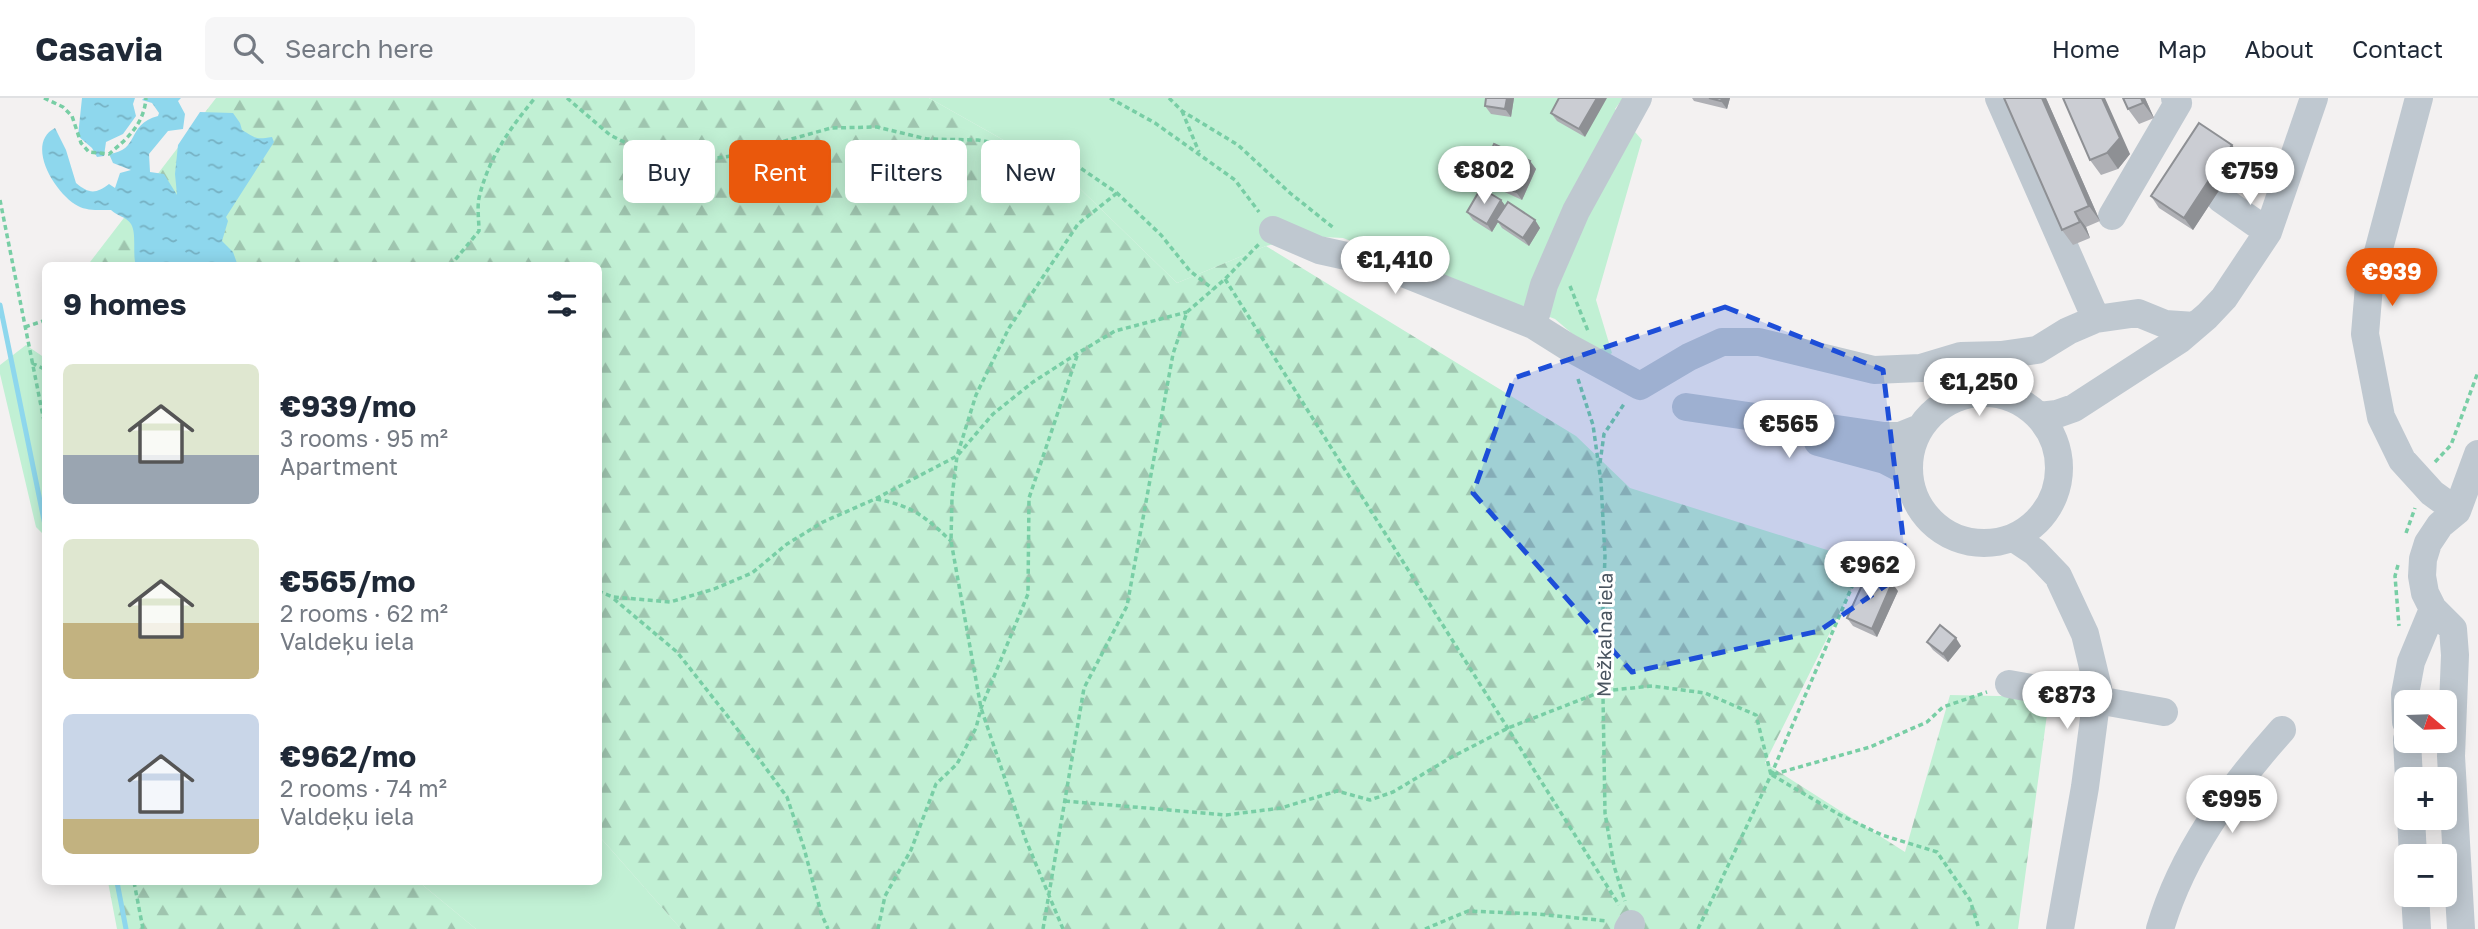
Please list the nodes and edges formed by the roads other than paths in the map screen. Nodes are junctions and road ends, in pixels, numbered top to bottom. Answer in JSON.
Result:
{"nodes":[{"id":1,"x":1638,"y":98,"type":"edge"},
{"id":2,"x":1999,"y":98,"type":"edge"},
{"id":3,"x":2175,"y":98,"type":"edge"},
{"id":4,"x":2314,"y":98,"type":"edge"},
{"id":5,"x":2419,"y":98,"type":"edge"},
{"id":6,"x":2221,"y":199,"type":"dead end"},
{"id":7,"x":2112,"y":216,"type":"dead end"},
{"id":8,"x":1273,"y":230,"type":"road end"},
{"id":9,"x":2267,"y":232,"type":"junction"},
{"id":10,"x":2096,"y":319,"type":"junction"},
{"id":11,"x":1533,"y":325,"type":"junction"},
{"id":12,"x":2195,"y":326,"type":"junction"},
{"id":13,"x":2039,"y":416,"type":"junction"},
{"id":14,"x":1920,"y":428,"type":"junction"},
{"id":15,"x":2478,"y":454,"type":"edge"},
{"id":16,"x":1908,"y":472,"type":"junction"},
{"id":17,"x":2467,"y":508,"type":"edge"},
{"id":18,"x":2014,"y":538,"type":"junction"},
{"id":19,"x":2433,"y":609,"type":"junction"},
{"id":20,"x":2009,"y":684,"type":"road end"},
{"id":21,"x":2406,"y":690,"type":"edge"},
{"id":22,"x":2164,"y":712,"type":"dead end"},
{"id":23,"x":2282,"y":730,"type":"dead end"},
{"id":24,"x":2416,"y":907,"type":"edge"},
{"id":25,"x":2060,"y":929,"type":"edge"},
{"id":26,"x":2160,"y":929,"type":"edge"},
{"id":27,"x":2417,"y":929,"type":"edge"},
{"id":28,"x":2461,"y":929,"type":"edge"}],
"edges":[{"from":1,"to":11,"type":"street"},
{"from":2,"to":10,"type":"street"},
{"from":3,"to":7,"type":"street"},
{"from":4,"to":9,"type":"street"},
{"from":5,"to":17,"type":"street"},
{"from":6,"to":9,"type":"street"},
{"from":8,"to":11,"type":"street"},
{"from":9,"to":12,"type":"street"},
{"from":10,"to":11,"type":"street"},
{"from":10,"to":12,"type":"street"},
{"from":12,"to":13,"type":"street"},
{"from":13,"to":14,"type":"street"},
{"from":13,"to":18,"type":"street"},
{"from":14,"to":16,"type":"street"},
{"from":14,"to":16,"type":"street"},
{"from":15,"to":17,"type":"street"},
{"from":16,"to":18,"type":"street"},
{"from":17,"to":19,"type":"street"},
{"from":18,"to":25,"type":"street"},
{"from":19,"to":21,"type":"street"},
{"from":19,"to":28,"type":"street"},
{"from":20,"to":22,"type":"street"},
{"from":23,"to":26,"type":"street"},
{"from":24,"to":27,"type":"street"}]}
